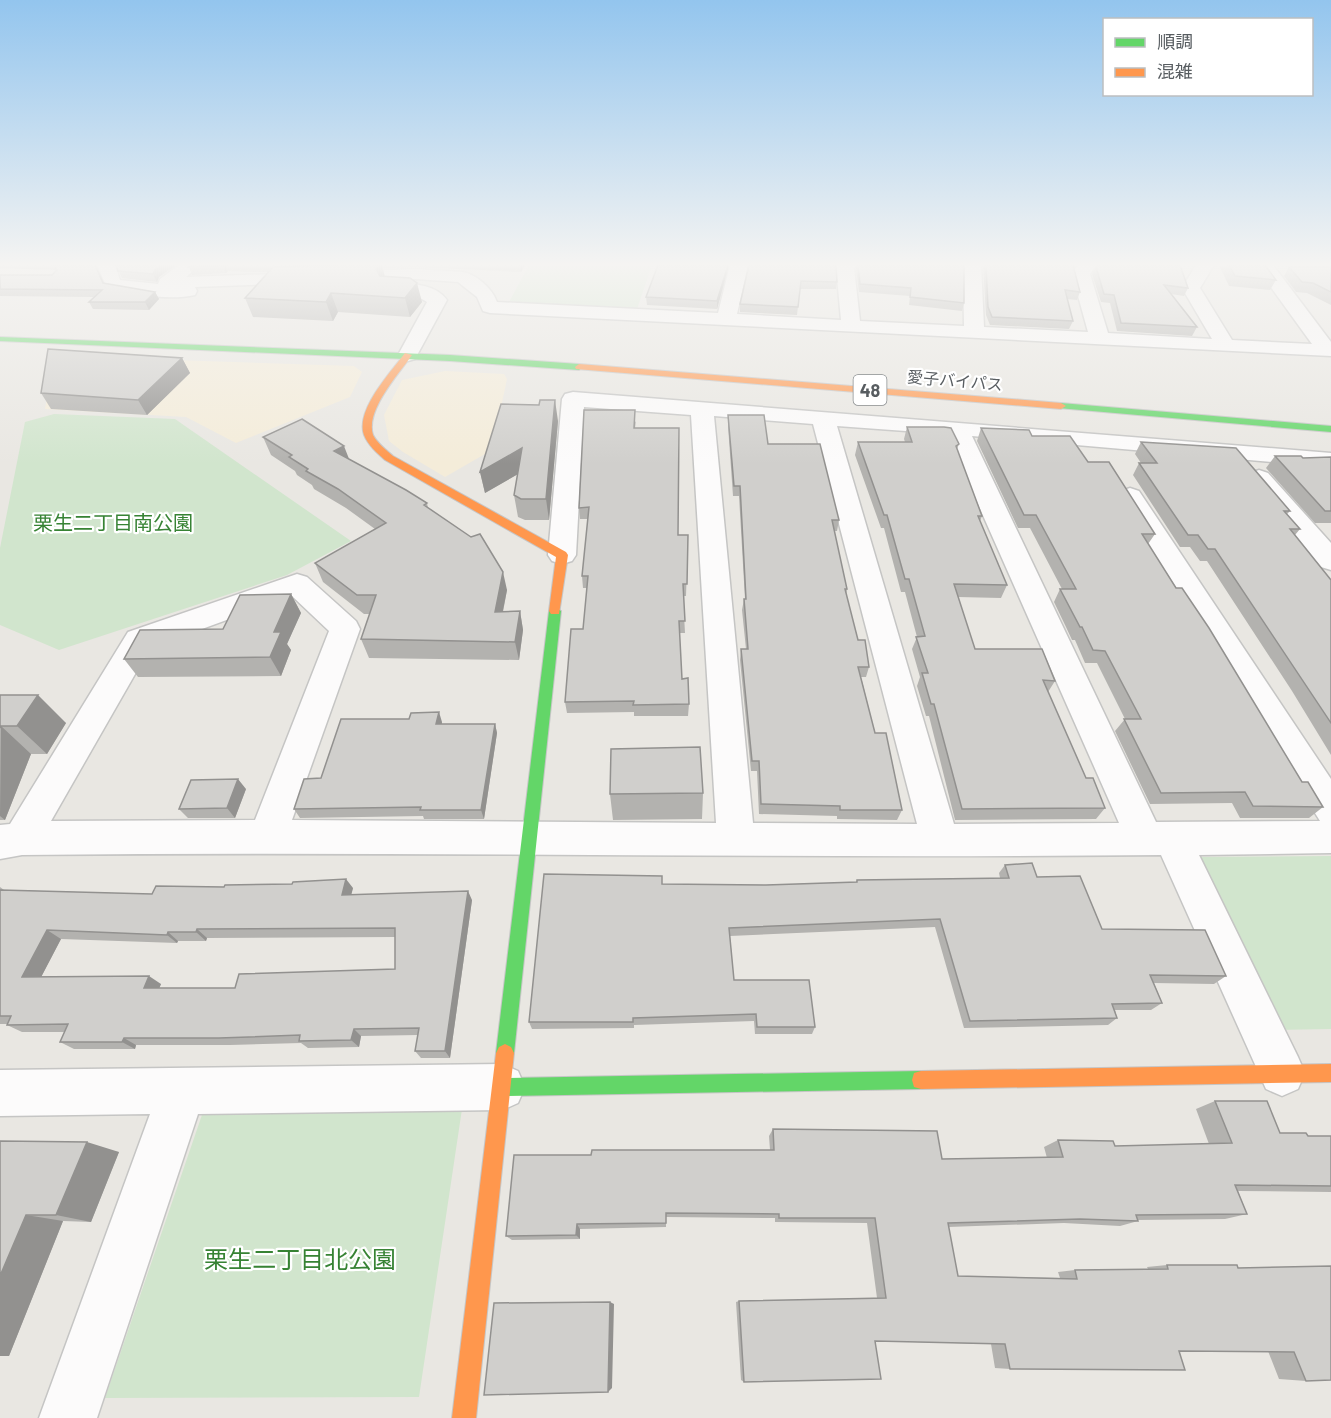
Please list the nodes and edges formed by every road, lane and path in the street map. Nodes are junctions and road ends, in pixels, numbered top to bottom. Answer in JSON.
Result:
{"nodes":[{"id":1,"x":92,"y":331,"type":"edge"},
{"id":2,"x":421,"y":331,"type":"edge"},
{"id":3,"x":957,"y":331,"type":"edge"},
{"id":4,"x":1098,"y":331,"type":"edge"},
{"id":5,"x":1217,"y":331,"type":"edge"},
{"id":6,"x":1312,"y":331,"type":"edge"},
{"id":7,"x":974,"y":332,"type":"joint"},
{"id":8,"x":0,"y":339,"type":"edge"},
{"id":9,"x":1100,"y":339,"type":"junction"},
{"id":10,"x":1226,"y":346,"type":"junction"},
{"id":11,"x":411,"y":349,"type":"junction"},
{"id":12,"x":607,"y":355,"type":"dead end"},
{"id":13,"x":702,"y":409,"type":"junction"},
{"id":14,"x":823,"y":418,"type":"junction"},
{"id":15,"x":956,"y":428,"type":"junction"},
{"id":16,"x":1331,"y":429,"type":"edge"},
{"id":17,"x":1094,"y":439,"type":"junction"},
{"id":18,"x":1236,"y":452,"type":"junction"},
{"id":19,"x":1331,"y":460,"type":"edge"},
{"id":20,"x":562,"y":555,"type":"junction"},
{"id":21,"x":1331,"y":561,"type":"edge"},
{"id":22,"x":1331,"y":809,"type":"edge"},
{"id":23,"x":267,"y":836,"type":"junction"},
{"id":24,"x":1331,"y":837,"type":"edge"},
{"id":25,"x":1158,"y":838,"type":"junction"},
{"id":26,"x":527,"y":839,"type":"junction"},
{"id":27,"x":736,"y":839,"type":"junction"},
{"id":28,"x":11,"y":840,"type":"edge"},
{"id":29,"x":940,"y":841,"type":"junction"},
{"id":30,"x":1282,"y":1073,"type":"junction"},
{"id":31,"x":1331,"y":1073,"type":"edge"},
{"id":32,"x":502,"y":1087,"type":"junction"},
{"id":33,"x":182,"y":1091,"type":"junction"},
{"id":34,"x":0,"y":1093,"type":"edge"},
{"id":35,"x":69,"y":1418,"type":"edge"},
{"id":36,"x":464,"y":1418,"type":"edge"}],
"edges":[{"from":1,"to":11,"type":"main road","name":"愛子バイパス","number":"48"},
{"from":2,"to":11,"type":"street"},
{"from":3,"to":7,"type":"street"},
{"from":4,"to":9,"type":"street"},
{"from":5,"to":10,"type":"street"},
{"from":6,"to":10,"type":"street"},
{"from":7,"to":9,"type":"street"},
{"from":8,"to":11,"type":"main road","name":"愛子バイパス","number":"48"},
{"from":9,"to":10,"type":"street"},
{"from":11,"to":12,"type":"main road","name":"愛子バイパス","number":"48"},
{"from":11,"to":16,"type":"main road","name":"愛子バイパス","number":"48"},
{"from":11,"to":20,"type":"main road"},
{"from":13,"to":14,"type":"street"},
{"from":13,"to":20,"type":"street"},
{"from":13,"to":27,"type":"street"},
{"from":14,"to":15,"type":"street"},
{"from":14,"to":29,"type":"street"},
{"from":15,"to":17,"type":"street"},
{"from":15,"to":25,"type":"street"},
{"from":17,"to":18,"type":"street"},
{"from":17,"to":22,"type":"street"},
{"from":18,"to":19,"type":"street"},
{"from":18,"to":21,"type":"street"},
{"from":20,"to":26,"type":"main road"},
{"from":23,"to":26,"type":"street"},
{"from":23,"to":28,"type":"street"},
{"from":23,"to":28,"type":"street"},
{"from":24,"to":25,"type":"street"},
{"from":25,"to":29,"type":"street"},
{"from":25,"to":30,"type":"street"},
{"from":26,"to":27,"type":"street"},
{"from":26,"to":32,"type":"main road"},
{"from":27,"to":29,"type":"street"},
{"from":30,"to":31,"type":"main road"},
{"from":30,"to":32,"type":"main road"},
{"from":32,"to":33,"type":"street"},
{"from":32,"to":36,"type":"main road"},
{"from":33,"to":34,"type":"street"},
{"from":33,"to":35,"type":"street"}]}
